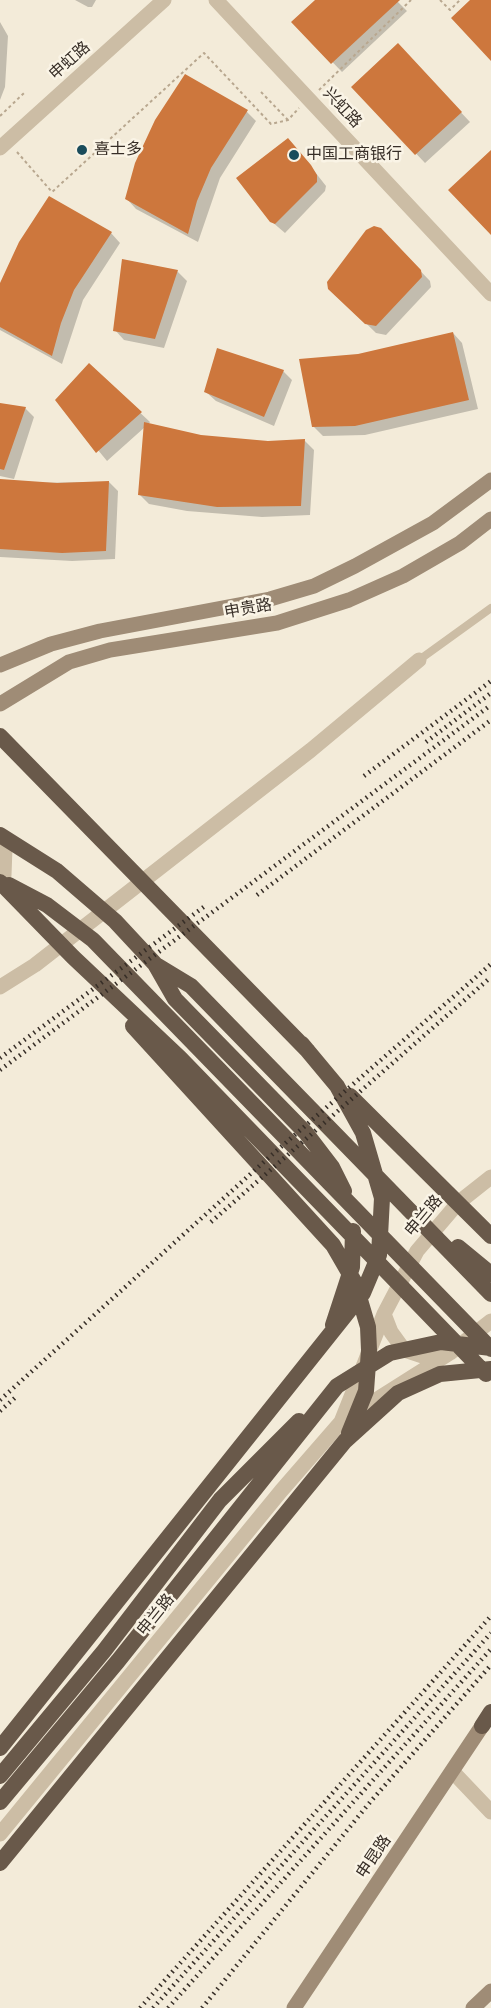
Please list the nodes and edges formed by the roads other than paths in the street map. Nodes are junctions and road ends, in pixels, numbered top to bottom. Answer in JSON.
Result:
{"nodes":[{"id":1,"x":164,"y":0,"type":"edge"},
{"id":2,"x":216,"y":0,"type":"edge"},
{"id":3,"x":7,"y":149,"type":"edge"},
{"id":4,"x":491,"y":294,"type":"edge"},
{"id":5,"x":491,"y":480,"type":"edge"},
{"id":6,"x":491,"y":519,"type":"edge"},
{"id":7,"x":491,"y":608,"type":"edge"},
{"id":8,"x":419,"y":660,"type":"joint"},
{"id":9,"x":0,"y":665,"type":"edge"},
{"id":10,"x":0,"y":704,"type":"edge"},
{"id":11,"x":0,"y":736,"type":"edge"},
{"id":12,"x":0,"y":835,"type":"edge"},
{"id":13,"x":0,"y":845,"type":"edge"},
{"id":14,"x":26,"y":851,"type":"junction"},
{"id":15,"x":0,"y":883,"type":"edge"},
{"id":16,"x":73,"y":957,"type":"junction"},
{"id":17,"x":154,"y":964,"type":"junction"},
{"id":18,"x":0,"y":987,"type":"edge"},
{"id":19,"x":302,"y":1044,"type":"junction"},
{"id":20,"x":488,"y":1180,"type":"edge"},
{"id":21,"x":397,"y":1198,"type":"junction"},
{"id":22,"x":491,"y":1236,"type":"edge"},
{"id":23,"x":491,"y":1274,"type":"edge"},
{"id":24,"x":491,"y":1294,"type":"edge"},
{"id":25,"x":384,"y":1314,"type":"junction"},
{"id":26,"x":491,"y":1321,"type":"edge"},
{"id":27,"x":329,"y":1336,"type":"junction"},
{"id":28,"x":491,"y":1348,"type":"edge"},
{"id":29,"x":450,"y":1353,"type":"junction"},
{"id":30,"x":491,"y":1369,"type":"edge"},
{"id":31,"x":491,"y":1379,"type":"edge"},
{"id":32,"x":338,"y":1386,"type":"junction"},
{"id":33,"x":263,"y":1421,"type":"junction"},
{"id":34,"x":341,"y":1422,"type":"junction"},
{"id":35,"x":345,"y":1441,"type":"junction"},
{"id":36,"x":220,"y":1500,"type":"junction"},
{"id":37,"x":487,"y":1719,"type":"edge"},
{"id":38,"x":0,"y":1748,"type":"edge"},
{"id":39,"x":453,"y":1772,"type":"junction"},
{"id":40,"x":0,"y":1776,"type":"edge"},
{"id":41,"x":0,"y":1802,"type":"edge"},
{"id":42,"x":491,"y":1812,"type":"edge"},
{"id":43,"x":0,"y":1834,"type":"edge"},
{"id":44,"x":0,"y":1863,"type":"edge"},
{"id":45,"x":491,"y":1991,"type":"edge"},
{"id":46,"x":294,"y":2008,"type":"edge"},
{"id":47,"x":473,"y":2008,"type":"edge"}],
"edges":[{"from":1,"to":3,"type":"street","name":"申虹路"},
{"from":2,"to":4,"type":"street","name":"兴虹路"},
{"from":5,"to":9,"type":"main road","name":"申贵路"},
{"from":6,"to":10,"type":"main road","name":"申贵路"},
{"from":7,"to":8,"type":"lane"},
{"from":8,"to":18,"type":"street"},
{"from":11,"to":19,"type":"highway"},
{"from":12,"to":14,"type":"highway"},
{"from":12,"to":15,"type":"street"},
{"from":13,"to":14,"type":"highway"},
{"from":14,"to":17,"type":"highway"},
{"from":15,"to":16,"type":"highway"},
{"from":15,"to":28,"type":"highway"},
{"from":16,"to":31,"type":"highway"},
{"from":16,"to":35,"type":"highway"},
{"from":17,"to":21,"type":"highway"},
{"from":17,"to":27,"type":"highway"},
{"from":19,"to":22,"type":"highway"},
{"from":19,"to":27,"type":"highway"},
{"from":20,"to":25,"type":"street","name":"申兰路"},
{"from":21,"to":23,"type":"highway"},
{"from":21,"to":24,"type":"highway"},
{"from":25,"to":29,"type":"street"},
{"from":25,"to":34,"type":"street","name":"申兰路"},
{"from":26,"to":29,"type":"street","name":"申兰路"},
{"from":27,"to":33,"type":"highway"},
{"from":28,"to":32,"type":"highway"},
{"from":29,"to":34,"type":"street","name":"申兰路"},
{"from":30,"to":35,"type":"highway"},
{"from":32,"to":36,"type":"highway"},
{"from":32,"to":41,"type":"highway"},
{"from":33,"to":36,"type":"highway"},
{"from":33,"to":38,"type":"highway"},
{"from":34,"to":43,"type":"street","name":"申兰路"},
{"from":35,"to":44,"type":"highway"},
{"from":36,"to":40,"type":"highway"},
{"from":37,"to":39,"type":"main road","name":"申昆路"},
{"from":39,"to":42,"type":"street"},
{"from":39,"to":46,"type":"main road","name":"申昆路"},
{"from":45,"to":47,"type":"main road"}]}
